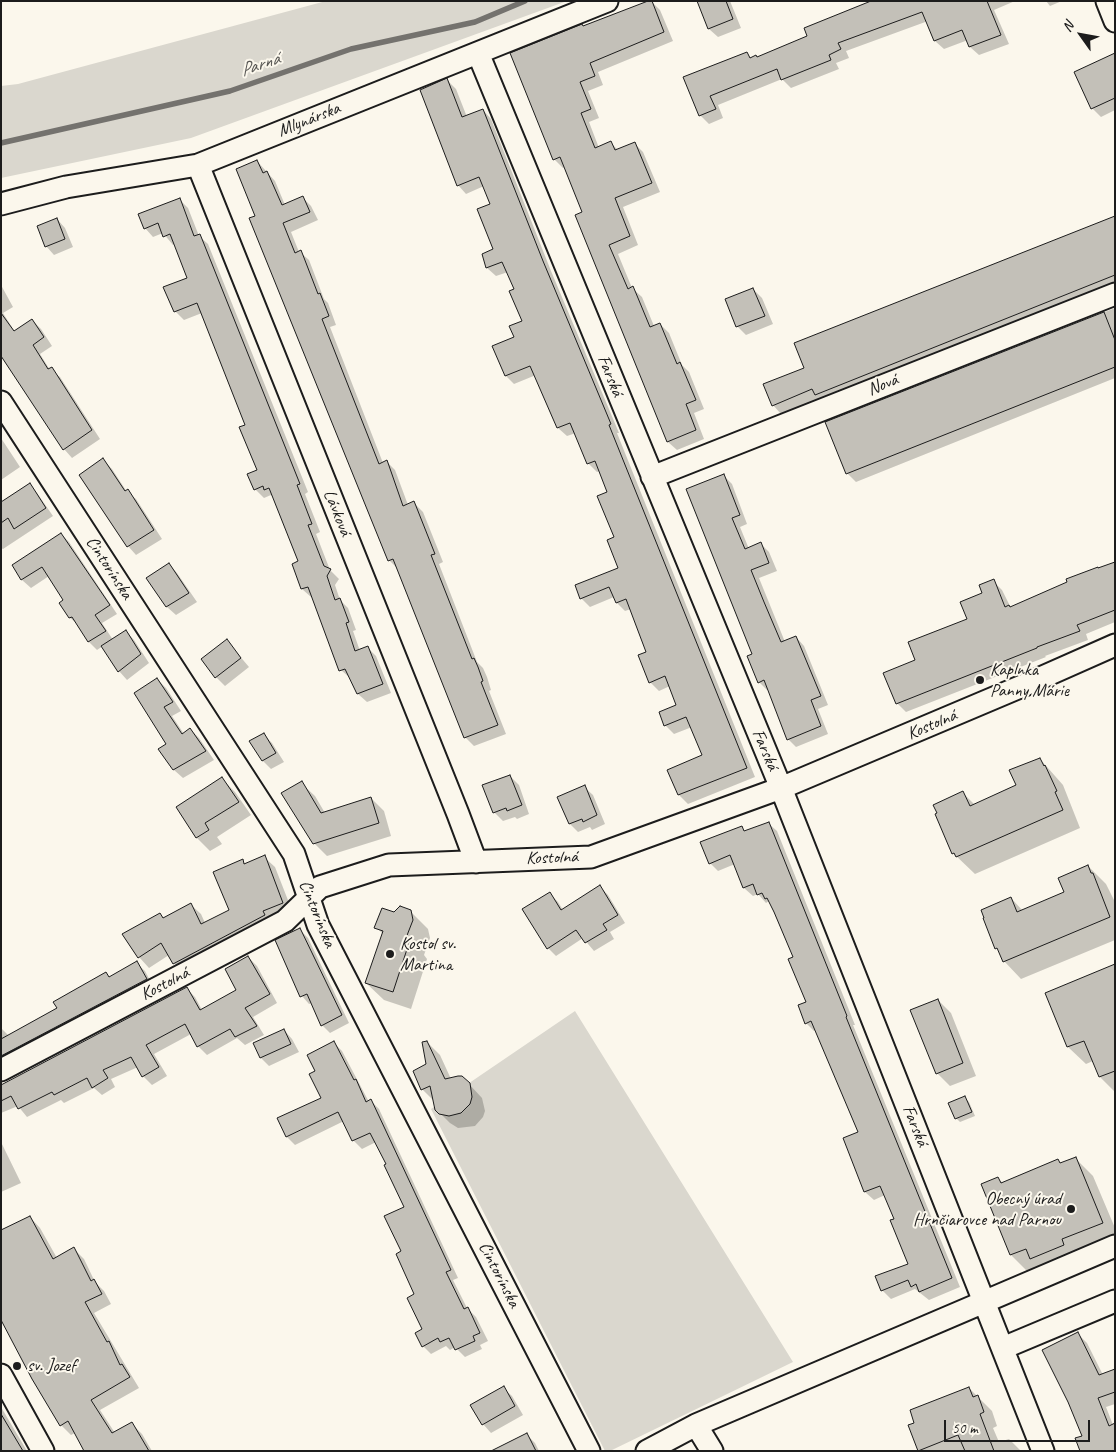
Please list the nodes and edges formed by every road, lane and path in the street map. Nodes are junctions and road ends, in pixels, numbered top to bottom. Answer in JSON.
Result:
{"nodes":[{"id":1,"x":607,"y":1,"type":"edge"},
{"id":2,"x":1107,"y":1,"type":"edge"},
{"id":3,"x":1115,"y":21,"type":"edge"},
{"id":4,"x":478,"y":53,"type":"junction"},
{"id":5,"x":198,"y":165,"type":"junction"},
{"id":6,"x":1,"y":204,"type":"edge"},
{"id":7,"x":1115,"y":294,"type":"edge"},
{"id":8,"x":1,"y":402,"type":"edge"},
{"id":9,"x":652,"y":477,"type":"junction"},
{"id":10,"x":1115,"y":645,"type":"edge"},
{"id":11,"x":781,"y":788,"type":"junction"},
{"id":12,"x":476,"y":862,"type":"junction"},
{"id":13,"x":309,"y":898,"type":"junction"},
{"id":14,"x":1,"y":1070,"type":"edge"},
{"id":15,"x":1115,"y":1246,"type":"edge"},
{"id":16,"x":1115,"y":1300,"type":"edge"},
{"id":17,"x":984,"y":1301,"type":"junction"},
{"id":18,"x":1003,"y":1348,"type":"junction"},
{"id":19,"x":1,"y":1375,"type":"edge"},
{"id":20,"x":696,"y":1425,"type":"junction"},
{"id":21,"x":43,"y":1451,"type":"edge"},
{"id":22,"x":590,"y":1451,"type":"edge"},
{"id":23,"x":647,"y":1451,"type":"edge"},
{"id":24,"x":712,"y":1451,"type":"edge"},
{"id":25,"x":1043,"y":1451,"type":"edge"}],
"edges":[{"from":1,"to":4,"type":"street","name":"Mlynárska"},
{"from":2,"to":3,"type":"street"},
{"from":4,"to":5,"type":"street","name":"Mlynárska"},
{"from":4,"to":9,"type":"street","name":"Farská"},
{"from":5,"to":6,"type":"street","name":"Mlynárska"},
{"from":5,"to":12,"type":"street","name":"Lávková"},
{"from":7,"to":9,"type":"street","name":"Nová"},
{"from":8,"to":13,"type":"street","name":"Cintorínska"},
{"from":9,"to":11,"type":"street","name":"Farská"},
{"from":10,"to":11,"type":"street","name":"Kostolná"},
{"from":11,"to":12,"type":"street","name":"Kostolná"},
{"from":11,"to":17,"type":"street","name":"Farská"},
{"from":12,"to":13,"type":"street","name":"Kostolná"},
{"from":13,"to":14,"type":"street","name":"Kostolná"},
{"from":13,"to":22,"type":"street","name":"Cintorínska"},
{"from":15,"to":17,"type":"street"},
{"from":16,"to":18,"type":"street"},
{"from":17,"to":18,"type":"street","name":"Farská"},
{"from":17,"to":20,"type":"street"},
{"from":18,"to":25,"type":"street","name":"Farská"},
{"from":19,"to":21,"type":"street"},
{"from":20,"to":23,"type":"street"},
{"from":20,"to":24,"type":"street"}]}
